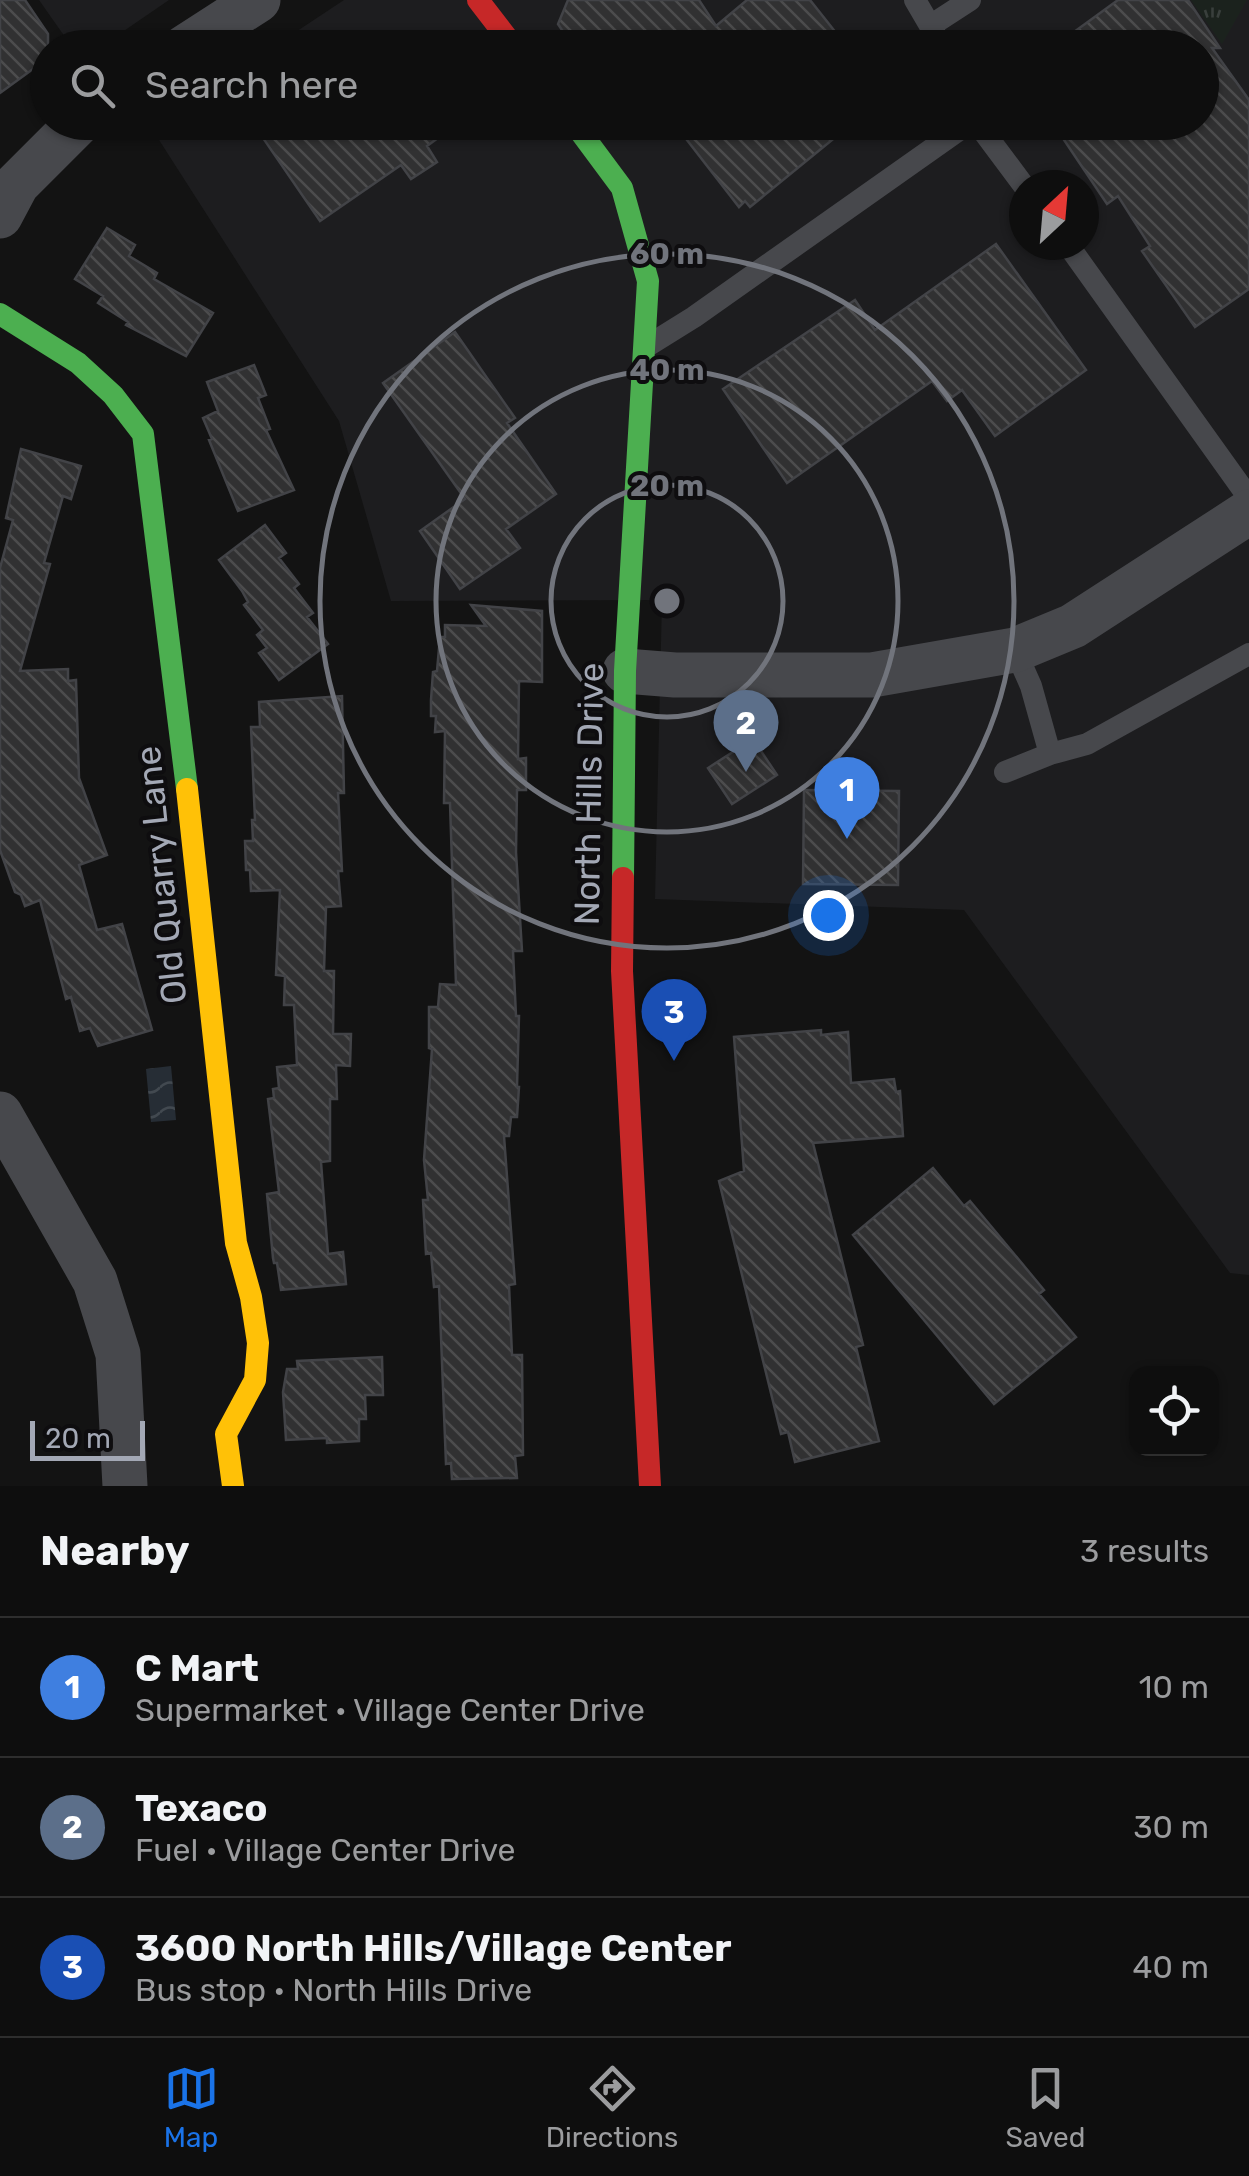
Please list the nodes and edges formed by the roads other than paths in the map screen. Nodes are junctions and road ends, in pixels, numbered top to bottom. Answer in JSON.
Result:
{"nodes":[{"id":1,"x":258,"y":0,"type":"edge"},
{"id":2,"x":478,"y":0,"type":"edge"},
{"id":3,"x":915,"y":0,"type":"edge"},
{"id":4,"x":970,"y":0,"type":"edge"},
{"id":5,"x":930,"y":26,"type":"junction"},
{"id":6,"x":212,"y":30,"type":"edge"},
{"id":7,"x":500,"y":30,"type":"edge"},
{"id":8,"x":932,"y":30,"type":"edge"},
{"id":9,"x":62,"y":140,"type":"edge"},
{"id":10,"x":586,"y":140,"type":"edge"},
{"id":11,"x":943,"y":140,"type":"edge"},
{"id":12,"x":990,"y":140,"type":"edge"},
{"id":13,"x":1012,"y":170,"type":"edge"},
{"id":14,"x":0,"y":216,"type":"edge"},
{"id":15,"x":1078,"y":260,"type":"edge"},
{"id":16,"x":0,"y":314,"type":"edge"},
{"id":17,"x":642,"y":349,"type":"junction"},
{"id":18,"x":1245,"y":517,"type":"edge"},
{"id":19,"x":1014,"y":650,"type":"junction"},
{"id":20,"x":1249,"y":654,"type":"edge"},
{"id":21,"x":626,"y":672,"type":"junction"},
{"id":22,"x":1050,"y":754,"type":"junction"},
{"id":23,"x":1005,"y":772,"type":"dead end"},
{"id":24,"x":0,"y":1114,"type":"edge"},
{"id":25,"x":124,"y":1486,"type":"edge"},
{"id":26,"x":233,"y":1486,"type":"edge"},
{"id":27,"x":650,"y":1486,"type":"edge"}],
"edges":[{"from":1,"to":6,"type":"street"},
{"from":2,"to":7,"type":"street"},
{"from":3,"to":5,"type":"lane"},
{"from":4,"to":5,"type":"lane"},
{"from":5,"to":8,"type":"lane"},
{"from":9,"to":14,"type":"street"},
{"from":10,"to":17,"type":"street","name":"North Hills Drive"},
{"from":11,"to":17,"type":"lane"},
{"from":12,"to":13,"type":"lane"},
{"from":15,"to":18,"type":"lane"},
{"from":16,"to":26,"type":"street","name":"Old Quarry Lane"},
{"from":17,"to":21,"type":"street","name":"North Hills Drive"},
{"from":18,"to":19,"type":"street"},
{"from":19,"to":21,"type":"street"},
{"from":19,"to":22,"type":"lane"},
{"from":20,"to":22,"type":"lane"},
{"from":21,"to":27,"type":"street","name":"North Hills Drive"},
{"from":22,"to":23,"type":"lane"},
{"from":24,"to":25,"type":"street"}]}
